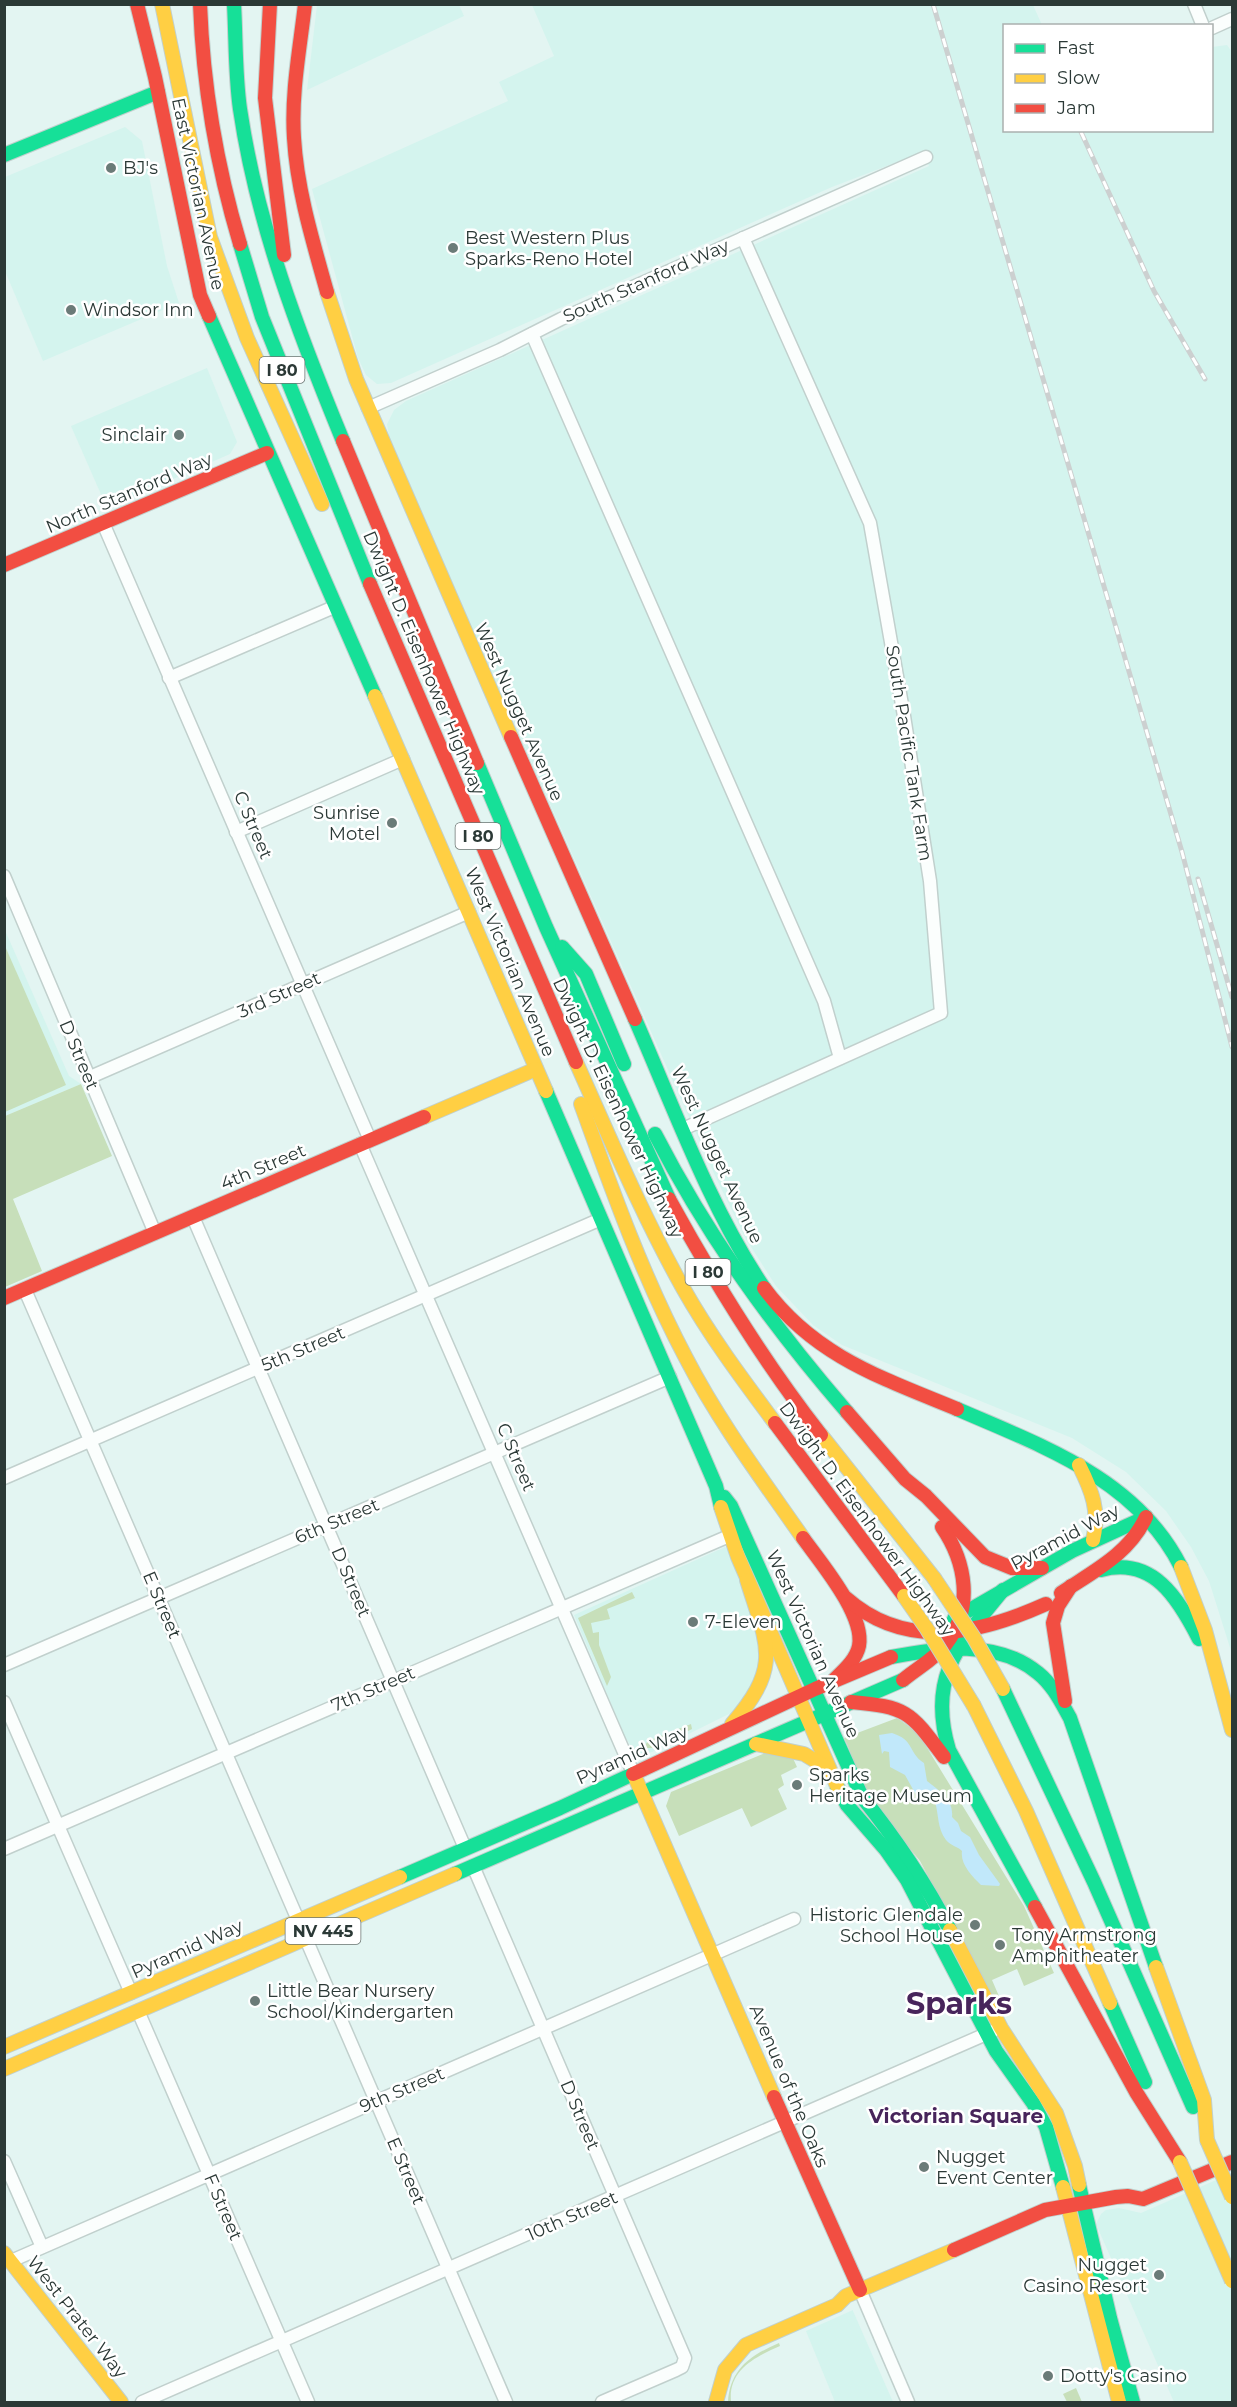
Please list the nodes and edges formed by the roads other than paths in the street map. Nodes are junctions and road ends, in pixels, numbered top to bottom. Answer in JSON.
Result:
{"nodes":[{"id":1,"x":137,"y":4,"type":"edge"},
{"id":2,"x":162,"y":4,"type":"edge"},
{"id":3,"x":200,"y":4,"type":"edge"},
{"id":4,"x":234,"y":4,"type":"edge"},
{"id":5,"x":270,"y":4,"type":"edge"},
{"id":6,"x":305,"y":4,"type":"edge"},
{"id":7,"x":1194,"y":4,"type":"edge"},
{"id":8,"x":1233,"y":19,"type":"edge"},
{"id":9,"x":1202,"y":24,"type":"edge"},
{"id":10,"x":1213,"y":28,"type":"edge"},
{"id":11,"x":158,"y":92,"type":"junction"},
{"id":12,"x":4,"y":155,"type":"edge"},
{"id":13,"x":926,"y":157,"type":"dead end"},
{"id":14,"x":743,"y":238,"type":"junction"},
{"id":15,"x":288,"y":303,"type":"junction"},
{"id":16,"x":532,"y":334,"type":"junction"},
{"id":17,"x":368,"y":408,"type":"junction"},
{"id":18,"x":267,"y":453,"type":"junction"},
{"id":19,"x":103,"y":523,"type":"junction"},
{"id":20,"x":4,"y":565,"type":"edge"},
{"id":21,"x":334,"y":607,"type":"junction"},
{"id":22,"x":408,"y":673,"type":"junction"},
{"id":23,"x":170,"y":678,"type":"junction"},
{"id":24,"x":403,"y":759,"type":"junction"},
{"id":25,"x":236,"y":832,"type":"junction"},
{"id":26,"x":4,"y":876,"type":"edge"},
{"id":27,"x":469,"y":912,"type":"junction"},
{"id":28,"x":546,"y":927,"type":"junction"},
{"id":29,"x":303,"y":985,"type":"junction"},
{"id":30,"x":548,"y":1000,"type":"junction"},
{"id":31,"x":840,"y":1058,"type":"junction"},
{"id":32,"x":536,"y":1069,"type":"junction"},
{"id":33,"x":630,"y":1077,"type":"dead end"},
{"id":34,"x":88,"y":1078,"type":"junction"},
{"id":35,"x":649,"y":1121,"type":"dead end"},
{"id":36,"x":683,"y":1129,"type":"junction"},
{"id":37,"x":365,"y":1142,"type":"junction"},
{"id":38,"x":193,"y":1217,"type":"junction"},
{"id":39,"x":601,"y":1219,"type":"junction"},
{"id":40,"x":155,"y":1233,"type":"junction"},
{"id":41,"x":25,"y":1290,"type":"junction"},
{"id":42,"x":426,"y":1296,"type":"junction"},
{"id":43,"x":4,"y":1298,"type":"edge"},
{"id":44,"x":258,"y":1368,"type":"junction"},
{"id":45,"x":670,"y":1377,"type":"junction"},
{"id":46,"x":90,"y":1441,"type":"junction"},
{"id":47,"x":494,"y":1453,"type":"junction"},
{"id":48,"x":1079,"y":1464,"type":"junction"},
{"id":49,"x":4,"y":1478,"type":"edge"},
{"id":50,"x":905,"y":1479,"type":"junction"},
{"id":51,"x":1146,"y":1517,"type":"junction"},
{"id":52,"x":326,"y":1526,"type":"junction"},
{"id":53,"x":736,"y":1533,"type":"junction"},
{"id":54,"x":1093,"y":1540,"type":"junction"},
{"id":55,"x":1042,"y":1568,"type":"junction"},
{"id":56,"x":1096,"y":1571,"type":"junction"},
{"id":57,"x":747,"y":1580,"type":"junction"},
{"id":58,"x":1071,"y":1586,"type":"junction"},
{"id":59,"x":1003,"y":1590,"type":"junction"},
{"id":60,"x":839,"y":1591,"type":"junction"},
{"id":61,"x":159,"y":1598,"type":"junction"},
{"id":62,"x":1046,"y":1604,"type":"junction"},
{"id":63,"x":561,"y":1608,"type":"junction"},
{"id":64,"x":960,"y":1615,"type":"junction"},
{"id":65,"x":973,"y":1628,"type":"junction"},
{"id":66,"x":954,"y":1630,"type":"junction"},
{"id":67,"x":931,"y":1632,"type":"junction"},
{"id":68,"x":956,"y":1650,"type":"junction"},
{"id":69,"x":891,"y":1657,"type":"junction"},
{"id":70,"x":4,"y":1665,"type":"edge"},
{"id":71,"x":1217,"y":1678,"type":"junction"},
{"id":72,"x":393,"y":1680,"type":"junction"},
{"id":73,"x":834,"y":1680,"type":"junction"},
{"id":74,"x":815,"y":1689,"type":"junction"},
{"id":75,"x":799,"y":1698,"type":"junction"},
{"id":76,"x":4,"y":1702,"type":"edge"},
{"id":77,"x":851,"y":1702,"type":"junction"},
{"id":78,"x":1065,"y":1705,"type":"junction"},
{"id":79,"x":825,"y":1714,"type":"junction"},
{"id":80,"x":809,"y":1721,"type":"junction"},
{"id":81,"x":1233,"y":1730,"type":"edge"},
{"id":82,"x":722,"y":1734,"type":"junction"},
{"id":83,"x":756,"y":1744,"type":"junction"},
{"id":84,"x":226,"y":1753,"type":"junction"},
{"id":85,"x":829,"y":1769,"type":"junction"},
{"id":86,"x":638,"y":1784,"type":"junction"},
{"id":87,"x":969,"y":1789,"type":"junction"},
{"id":88,"x":58,"y":1826,"type":"junction"},
{"id":89,"x":465,"y":1848,"type":"junction"},
{"id":90,"x":4,"y":1849,"type":"edge"},
{"id":91,"x":473,"y":1866,"type":"junction"},
{"id":92,"x":794,"y":1919,"type":"dead end"},
{"id":93,"x":298,"y":1920,"type":"junction"},
{"id":94,"x":306,"y":1939,"type":"junction"},
{"id":95,"x":712,"y":1955,"type":"junction"},
{"id":96,"x":131,"y":1992,"type":"junction"},
{"id":97,"x":138,"y":2011,"type":"junction"},
{"id":98,"x":1001,"y":2028,"type":"junction"},
{"id":99,"x":543,"y":2030,"type":"junction"},
{"id":100,"x":987,"y":2034,"type":"junction"},
{"id":101,"x":4,"y":2047,"type":"edge"},
{"id":102,"x":4,"y":2069,"type":"edge"},
{"id":103,"x":376,"y":2101,"type":"junction"},
{"id":104,"x":784,"y":2122,"type":"junction"},
{"id":105,"x":1207,"y":2140,"type":"junction"},
{"id":106,"x":4,"y":2161,"type":"edge"},
{"id":107,"x":1180,"y":2162,"type":"junction"},
{"id":108,"x":1233,"y":2163,"type":"edge"},
{"id":109,"x":209,"y":2174,"type":"junction"},
{"id":110,"x":616,"y":2197,"type":"junction"},
{"id":111,"x":1233,"y":2197,"type":"edge"},
{"id":112,"x":1084,"y":2203,"type":"junction"},
{"id":113,"x":1067,"y":2206,"type":"junction"},
{"id":114,"x":42,"y":2247,"type":"junction"},
{"id":115,"x":8,"y":2257,"type":"edge"},
{"id":116,"x":448,"y":2270,"type":"junction"},
{"id":117,"x":1233,"y":2282,"type":"edge"},
{"id":118,"x":860,"y":2290,"type":"junction"},
{"id":119,"x":846,"y":2296,"type":"junction"},
{"id":120,"x":282,"y":2342,"type":"junction"},
{"id":121,"x":121,"y":2403,"type":"edge"},
{"id":122,"x":142,"y":2403,"type":"edge"},
{"id":123,"x":308,"y":2403,"type":"edge"},
{"id":124,"x":506,"y":2403,"type":"edge"},
{"id":125,"x":602,"y":2403,"type":"edge"},
{"id":126,"x":708,"y":2403,"type":"edge"},
{"id":127,"x":716,"y":2403,"type":"edge"},
{"id":128,"x":908,"y":2403,"type":"edge"},
{"id":129,"x":1119,"y":2403,"type":"edge"},
{"id":130,"x":1133,"y":2403,"type":"edge"}],
"edges":[{"from":1,"to":11,"type":"main road","name":"East Victorian Avenue"},
{"from":2,"to":22,"type":"main road"},
{"from":3,"to":22,"type":"main road","name":"Dwight D. Eisenhower Highway","number":"I 80"},
{"from":4,"to":15,"type":"main road","name":"Dwight D. Eisenhower Highway","number":"I 80"},
{"from":5,"to":15,"type":"main road"},
{"from":6,"to":17,"type":"main road","name":"West Nugget Avenue"},
{"from":7,"to":9,"type":"street"},
{"from":8,"to":10,"type":"street"},
{"from":11,"to":12,"type":"main road"},
{"from":11,"to":18,"type":"main road","name":"East Victorian Avenue"},
{"from":13,"to":14,"type":"street","name":"South Stanford Way"},
{"from":14,"to":16,"type":"street","name":"South Stanford Way"},
{"from":14,"to":31,"type":"street","name":"South Pacific Tank Farm"},
{"from":15,"to":28,"type":"main road","name":"Dwight D. Eisenhower Highway","number":"I 80"},
{"from":16,"to":17,"type":"street","name":"South Stanford Way"},
{"from":16,"to":31,"type":"street"},
{"from":17,"to":36,"type":"main road","name":"West Nugget Avenue"},
{"from":18,"to":19,"type":"main road","name":"North Stanford Way"},
{"from":18,"to":21,"type":"main road","name":"West Victorian Avenue"},
{"from":19,"to":20,"type":"main road","name":"North Stanford Way"},
{"from":19,"to":23,"type":"street","name":"C Street"},
{"from":21,"to":23,"type":"street"},
{"from":21,"to":24,"type":"main road","name":"West Victorian Avenue"},
{"from":22,"to":30,"type":"main road","name":"Dwight D. Eisenhower Highway","number":"I 80"},
{"from":23,"to":25,"type":"street","name":"C Street"},
{"from":24,"to":25,"type":"street"},
{"from":24,"to":27,"type":"main road","name":"West Victorian Avenue"},
{"from":25,"to":29,"type":"street","name":"C Street"},
{"from":26,"to":34,"type":"street","name":"D Street"},
{"from":27,"to":29,"type":"street","name":"3rd Street"},
{"from":27,"to":32,"type":"main road","name":"West Victorian Avenue"},
{"from":28,"to":33,"type":"main road"},
{"from":28,"to":105,"type":"main road","name":"Dwight D. Eisenhower Highway","number":"I 80","bridge":true},
{"from":29,"to":34,"type":"street","name":"3rd Street"},
{"from":29,"to":37,"type":"street","name":"C Street"},
{"from":30,"to":60,"type":"main road"},
{"from":30,"to":107,"type":"main road","name":"Dwight D. Eisenhower Highway","number":"I 80","bridge":true},
{"from":31,"to":36,"type":"street","name":"South Pacific Tank Farm"},
{"from":32,"to":37,"type":"main road","name":"4th Street"},
{"from":32,"to":39,"type":"main road","name":"West Victorian Avenue"},
{"from":34,"to":40,"type":"street","name":"D Street"},
{"from":35,"to":50,"type":"main road"},
{"from":36,"to":48,"type":"main road","name":"West Nugget Avenue"},
{"from":37,"to":38,"type":"main road","name":"4th Street"},
{"from":37,"to":42,"type":"street","name":"C Street"},
{"from":38,"to":40,"type":"main road","name":"4th Street"},
{"from":38,"to":44,"type":"street","name":"D Street"},
{"from":39,"to":42,"type":"street","name":"5th Street"},
{"from":39,"to":45,"type":"main road","name":"West Victorian Avenue"},
{"from":40,"to":41,"type":"main road","name":"4th Street"},
{"from":41,"to":43,"type":"main road","name":"4th Street"},
{"from":41,"to":46,"type":"street","name":"E Street"},
{"from":42,"to":44,"type":"street","name":"5th Street"},
{"from":42,"to":47,"type":"street","name":"C Street"},
{"from":44,"to":46,"type":"street","name":"5th Street"},
{"from":44,"to":52,"type":"street","name":"D Street"},
{"from":45,"to":47,"type":"street","name":"6th Street"},
{"from":45,"to":53,"type":"main road","name":"West Victorian Avenue"},
{"from":46,"to":49,"type":"street","name":"5th Street"},
{"from":46,"to":61,"type":"street","name":"E Street"},
{"from":47,"to":52,"type":"street","name":"6th Street"},
{"from":47,"to":63,"type":"street","name":"C Street"},
{"from":48,"to":51,"type":"main road","name":"West Nugget Avenue"},
{"from":48,"to":54,"type":"main road"},
{"from":50,"to":55,"type":"main road"},
{"from":50,"to":64,"type":"main road"},
{"from":51,"to":54,"type":"main road","name":"Pyramid Way","number":"NV 445"},
{"from":51,"to":56,"type":"main road","name":"Pyramid Way"},
{"from":51,"to":71,"type":"main road","name":"West Nugget Avenue"},
{"from":52,"to":61,"type":"street","name":"6th Street"},
{"from":52,"to":72,"type":"street","name":"D Street"},
{"from":53,"to":57,"type":"main road","name":"West Victorian Avenue"},
{"from":53,"to":63,"type":"street","name":"7th Street"},
{"from":53,"to":74,"type":"main road","name":"West Victorian Avenue"},
{"from":54,"to":55,"type":"main road","name":"Pyramid Way","number":"NV 445"},
{"from":55,"to":59,"type":"main road","name":"Pyramid Way","number":"NV 445"},
{"from":56,"to":58,"type":"main road","name":"Pyramid Way"},
{"from":56,"to":71,"type":"main road"},
{"from":57,"to":75,"type":"main road","name":"West Victorian Avenue"},
{"from":57,"to":82,"type":"main road"},
{"from":58,"to":62,"type":"main road","name":"Pyramid Way"},
{"from":58,"to":78,"type":"main road"},
{"from":59,"to":64,"type":"main road","name":"Pyramid Way","number":"NV 445"},
{"from":59,"to":65,"type":"main road"},
{"from":60,"to":67,"type":"main road"},
{"from":60,"to":73,"type":"main road"},
{"from":61,"to":70,"type":"street","name":"6th Street"},
{"from":61,"to":84,"type":"street","name":"E Street"},
{"from":62,"to":65,"type":"main road"},
{"from":62,"to":68,"type":"main road","name":"Pyramid Way"},
{"from":63,"to":72,"type":"street","name":"7th Street"},
{"from":63,"to":86,"type":"street","name":"C Street"},
{"from":64,"to":66,"type":"main road"},
{"from":64,"to":67,"type":"main road","name":"Pyramid Way","number":"NV 445"},
{"from":65,"to":66,"type":"main road"},
{"from":65,"to":68,"type":"main road"},
{"from":66,"to":67,"type":"main road"},
{"from":66,"to":68,"type":"main road"},
{"from":67,"to":69,"type":"main road","name":"Pyramid Way","number":"NV 445"},
{"from":68,"to":69,"type":"main road"},
{"from":68,"to":77,"type":"main road","name":"Pyramid Way","number":"NV 445"},
{"from":68,"to":78,"type":"main road"},
{"from":68,"to":87,"type":"main road"},
{"from":69,"to":73,"type":"main road","name":"Pyramid Way","number":"NV 445"},
{"from":71,"to":81,"type":"main road","name":"West Nugget Avenue"},
{"from":72,"to":84,"type":"street","name":"7th Street"},
{"from":72,"to":89,"type":"street","name":"D Street"},
{"from":73,"to":74,"type":"main road","name":"Pyramid Way","number":"NV 445"},
{"from":74,"to":75,"type":"main road","name":"Pyramid Way","number":"NV 445"},
{"from":74,"to":79,"type":"main road","name":"West Victorian Avenue"},
{"from":75,"to":80,"type":"main road","name":"West Victorian Avenue"},
{"from":75,"to":82,"type":"main road","name":"Pyramid Way","number":"NV 445"},
{"from":76,"to":88,"type":"street"},
{"from":77,"to":79,"type":"main road","name":"Pyramid Way","number":"NV 445"},
{"from":77,"to":87,"type":"main road"},
{"from":78,"to":105,"type":"main road"},
{"from":79,"to":80,"type":"main road","name":"Pyramid Way","number":"NV 445"},
{"from":79,"to":98,"type":"main road","name":"West Victorian Avenue"},
{"from":80,"to":83,"type":"main road","name":"Pyramid Way","number":"NV 445"},
{"from":80,"to":85,"type":"main road","name":"West Victorian Avenue"},
{"from":82,"to":86,"type":"main road","name":"Pyramid Way","number":"NV 445"},
{"from":83,"to":85,"type":"main road"},
{"from":83,"to":86,"type":"main road","name":"Pyramid Way","number":"NV 445"},
{"from":84,"to":88,"type":"street","name":"7th Street"},
{"from":84,"to":93,"type":"street","name":"E Street"},
{"from":85,"to":100,"type":"main road","name":"West Victorian Avenue"},
{"from":86,"to":89,"type":"main road","name":"Pyramid Way","number":"NV 445"},
{"from":86,"to":91,"type":"main road","name":"Pyramid Way","number":"NV 445"},
{"from":86,"to":95,"type":"main road","name":"Avenue of the Oaks"},
{"from":87,"to":107,"type":"main road"},
{"from":88,"to":90,"type":"street","name":"7th Street"},
{"from":88,"to":96,"type":"street"},
{"from":89,"to":93,"type":"main road","name":"Pyramid Way","number":"NV 445"},
{"from":91,"to":94,"type":"main road","name":"Pyramid Way","number":"NV 445"},
{"from":91,"to":99,"type":"street","name":"D Street"},
{"from":92,"to":95,"type":"street","name":"9th Street"},
{"from":93,"to":96,"type":"main road","name":"Pyramid Way","number":"NV 445"},
{"from":94,"to":97,"type":"main road","name":"Pyramid Way","number":"NV 445"},
{"from":94,"to":103,"type":"street","name":"E Street"},
{"from":95,"to":99,"type":"street","name":"9th Street"},
{"from":95,"to":104,"type":"main road","name":"Avenue of the Oaks"},
{"from":96,"to":101,"type":"main road","name":"Pyramid Way","number":"NV 445"},
{"from":97,"to":102,"type":"main road","name":"Pyramid Way","number":"NV 445"},
{"from":97,"to":109,"type":"street","name":"F Street"},
{"from":98,"to":100,"type":"street","name":"10th Street"},
{"from":98,"to":112,"type":"main road","name":"West Victorian Avenue"},
{"from":99,"to":103,"type":"street","name":"9th Street"},
{"from":99,"to":110,"type":"street","name":"D Street"},
{"from":100,"to":104,"type":"street","name":"10th Street"},
{"from":100,"to":113,"type":"main road","name":"West Victorian Avenue"},
{"from":103,"to":109,"type":"street","name":"9th Street"},
{"from":103,"to":116,"type":"street","name":"E Street"},
{"from":104,"to":110,"type":"street","name":"10th Street"},
{"from":104,"to":118,"type":"main road","name":"Avenue of the Oaks"},
{"from":105,"to":111,"type":"main road","name":"Dwight D. Eisenhower Highway","number":"I 80","bridge":true},
{"from":106,"to":114,"type":"street"},
{"from":107,"to":117,"type":"main road","name":"Dwight D. Eisenhower Highway","number":"I 80","bridge":true},
{"from":108,"to":112,"type":"main road"},
{"from":109,"to":114,"type":"street","name":"9th Street"},
{"from":109,"to":120,"type":"street","name":"F Street"},
{"from":110,"to":116,"type":"street","name":"10th Street"},
{"from":110,"to":125,"type":"street","name":"D Street"},
{"from":112,"to":113,"type":"main road"},
{"from":112,"to":130,"type":"main road","name":"West Victorian Avenue"},
{"from":113,"to":118,"type":"main road"},
{"from":113,"to":129,"type":"main road","name":"West Victorian Avenue"},
{"from":114,"to":115,"type":"street","name":"9th Street"},
{"from":115,"to":121,"type":"main road","name":"West Prater Way"},
{"from":116,"to":120,"type":"street","name":"10th Street"},
{"from":116,"to":124,"type":"street","name":"E Street"},
{"from":118,"to":119,"type":"main road"},
{"from":118,"to":128,"type":"street","name":"Avenue of the Oaks"},
{"from":119,"to":126,"type":"main road"},
{"from":119,"to":127,"type":"main road"},
{"from":120,"to":122,"type":"street","name":"10th Street"},
{"from":120,"to":123,"type":"street","name":"F Street"}]}
